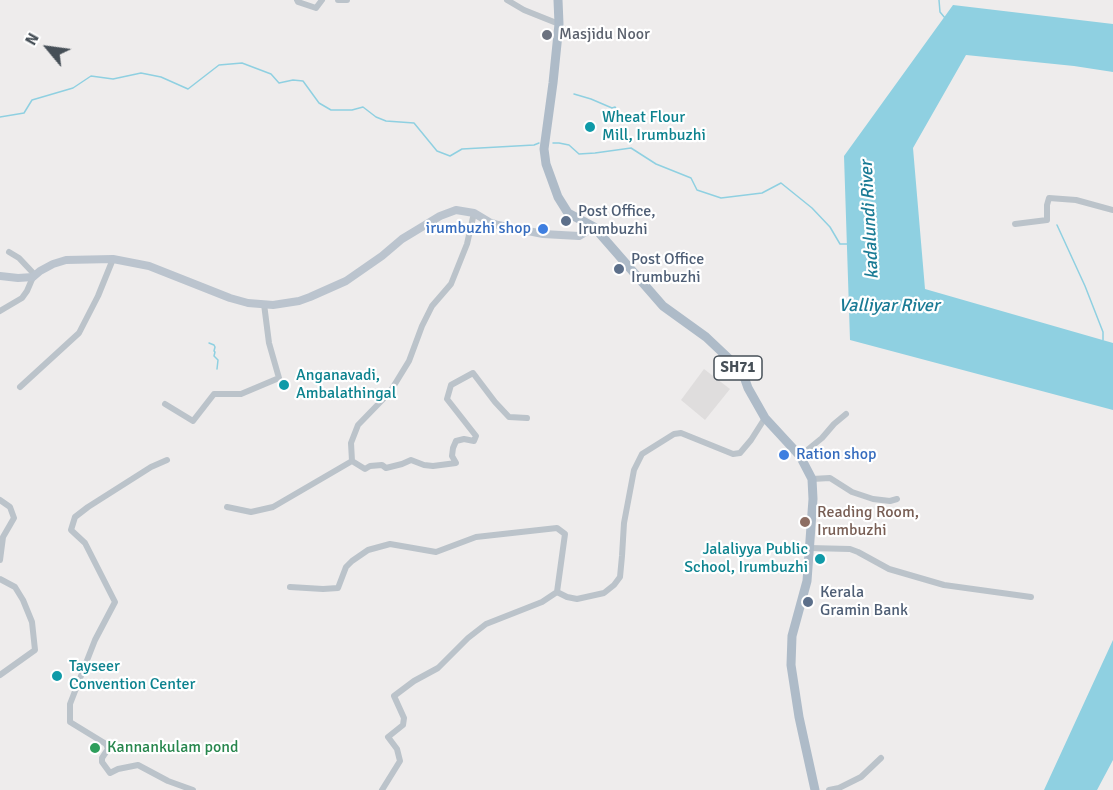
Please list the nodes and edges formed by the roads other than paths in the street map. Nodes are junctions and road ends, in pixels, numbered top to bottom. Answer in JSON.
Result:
{"nodes":[{"id":1,"x":297,"y":0,"type":"edge"},
{"id":2,"x":322,"y":0,"type":"edge"},
{"id":3,"x":338,"y":0,"type":"edge"},
{"id":4,"x":347,"y":0,"type":"edge"},
{"id":5,"x":507,"y":0,"type":"edge"},
{"id":6,"x":558,"y":0,"type":"edge"},
{"id":7,"x":559,"y":24,"type":"junction"},
{"id":8,"x":1113,"y":210,"type":"edge"},
{"id":9,"x":474,"y":213,"type":"junction"},
{"id":10,"x":1015,"y":224,"type":"dead end"},
{"id":11,"x":594,"y":227,"type":"junction"},
{"id":12,"x":9,"y":252,"type":"dead end"},
{"id":13,"x":113,"y":258,"type":"junction"},
{"id":14,"x":0,"y":276,"type":"edge"},
{"id":15,"x":34,"y":276,"type":"junction"},
{"id":16,"x":264,"y":304,"type":"junction"},
{"id":17,"x":0,"y":311,"type":"edge"},
{"id":18,"x":20,"y":387,"type":"dead end"},
{"id":19,"x":165,"y":404,"type":"dead end"},
{"id":20,"x":846,"y":414,"type":"dead end"},
{"id":21,"x":527,"y":418,"type":"dead end"},
{"id":22,"x":765,"y":418,"type":"junction"},
{"id":23,"x":800,"y":456,"type":"junction"},
{"id":24,"x":167,"y":460,"type":"dead end"},
{"id":25,"x":352,"y":461,"type":"junction"},
{"id":26,"x":812,"y":479,"type":"junction"},
{"id":27,"x":897,"y":499,"type":"dead end"},
{"id":28,"x":0,"y":500,"type":"edge"},
{"id":29,"x":228,"y":507,"type":"dead end"},
{"id":30,"x":809,"y":549,"type":"junction"},
{"id":31,"x":0,"y":560,"type":"edge"},
{"id":32,"x":0,"y":579,"type":"edge"},
{"id":33,"x":290,"y":587,"type":"dead end"},
{"id":34,"x":557,"y":592,"type":"junction"},
{"id":35,"x":1031,"y":597,"type":"dead end"},
{"id":36,"x":0,"y":675,"type":"edge"},
{"id":37,"x":881,"y":758,"type":"dead end"},
{"id":38,"x":193,"y":790,"type":"edge"},
{"id":39,"x":382,"y":790,"type":"edge"},
{"id":40,"x":815,"y":790,"type":"edge"},
{"id":41,"x":829,"y":790,"type":"edge"}],
"edges":[{"from":1,"to":2,"type":"street"},
{"from":3,"to":4,"type":"street"},
{"from":5,"to":7,"type":"street"},
{"from":6,"to":7,"type":"main road","number":"SH71"},
{"from":7,"to":11,"type":"main road","number":"SH71"},
{"from":8,"to":10,"type":"street"},
{"from":9,"to":11,"type":"main road"},
{"from":9,"to":16,"type":"main road"},
{"from":9,"to":25,"type":"street"},
{"from":11,"to":22,"type":"main road","number":"SH71"},
{"from":12,"to":15,"type":"street"},
{"from":13,"to":15,"type":"main road"},
{"from":13,"to":16,"type":"main road"},
{"from":13,"to":18,"type":"street"},
{"from":14,"to":15,"type":"main road"},
{"from":15,"to":17,"type":"street"},
{"from":16,"to":19,"type":"street"},
{"from":20,"to":23,"type":"street"},
{"from":21,"to":25,"type":"street"},
{"from":22,"to":23,"type":"main road","number":"SH71"},
{"from":22,"to":34,"type":"street"},
{"from":23,"to":26,"type":"main road","number":"SH71"},
{"from":24,"to":38,"type":"street"},
{"from":25,"to":29,"type":"street"},
{"from":26,"to":27,"type":"street"},
{"from":26,"to":30,"type":"main road","number":"SH71"},
{"from":28,"to":31,"type":"street"},
{"from":30,"to":35,"type":"street"},
{"from":30,"to":40,"type":"main road","number":"SH71"},
{"from":32,"to":36,"type":"street"},
{"from":33,"to":34,"type":"street"},
{"from":34,"to":39,"type":"street"},
{"from":37,"to":41,"type":"street"}]}
